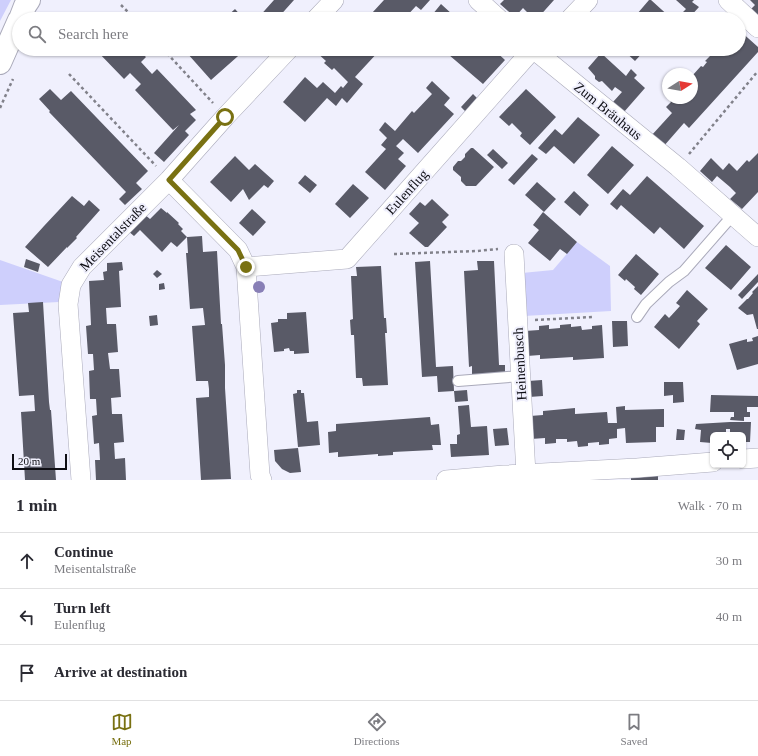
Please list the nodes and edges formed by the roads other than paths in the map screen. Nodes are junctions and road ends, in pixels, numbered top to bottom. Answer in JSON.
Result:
{"nodes":[{"id":1,"x":29,"y":0,"type":"edge"},
{"id":2,"x":334,"y":0,"type":"edge"},
{"id":3,"x":478,"y":0,"type":"edge"},
{"id":4,"x":588,"y":0,"type":"edge"},
{"id":5,"x":728,"y":0,"type":"edge"},
{"id":6,"x":22,"y":12,"type":"edge"},
{"id":7,"x":323,"y":12,"type":"edge"},
{"id":8,"x":491,"y":12,"type":"edge"},
{"id":9,"x":577,"y":12,"type":"edge"},
{"id":10,"x":741,"y":12,"type":"edge"},
{"id":11,"x":746,"y":17,"type":"edge"},
{"id":12,"x":758,"y":28,"type":"edge"},
{"id":13,"x":12,"y":36,"type":"edge"},
{"id":14,"x":282,"y":56,"type":"edge"},
{"id":15,"x":532,"y":56,"type":"edge"},
{"id":16,"x":544,"y":56,"type":"edge"},
{"id":17,"x":0,"y":63,"type":"edge"},
{"id":18,"x":169,"y":180,"type":"junction"},
{"id":19,"x":733,"y":215,"type":"junction"},
{"id":20,"x":758,"y":237,"type":"edge"},
{"id":21,"x":514,"y":254,"type":"road end"},
{"id":22,"x":246,"y":267,"type":"junction"},
{"id":23,"x":638,"y":318,"type":"dead end"},
{"id":24,"x":521,"y":376,"type":"junction"},
{"id":25,"x":458,"y":381,"type":"dead end"},
{"id":26,"x":758,"y":458,"type":"edge"},
{"id":27,"x":746,"y":459,"type":"edge"},
{"id":28,"x":710,"y":463,"type":"edge"},
{"id":29,"x":688,"y":472,"type":"edge"},
{"id":30,"x":526,"y":474,"type":"junction"},
{"id":31,"x":551,"y":476,"type":"edge"},
{"id":32,"x":80,"y":480,"type":"edge"},
{"id":33,"x":262,"y":480,"type":"edge"},
{"id":34,"x":446,"y":480,"type":"edge"}],
"edges":[{"from":1,"to":6,"type":"main road"},
{"from":2,"to":7,"type":"street"},
{"from":3,"to":8,"type":"street"},
{"from":4,"to":9,"type":"street"},
{"from":5,"to":10,"type":"street"},
{"from":11,"to":12,"type":"street"},
{"from":13,"to":17,"type":"main road"},
{"from":14,"to":18,"type":"street","name":"Meisentalstraße"},
{"from":15,"to":22,"type":"street","name":"Eulenflug"},
{"from":16,"to":19,"type":"street","name":"Zum Bräuhaus"},
{"from":18,"to":22,"type":"street"},
{"from":18,"to":32,"type":"street","name":"Meisentalstraße"},
{"from":19,"to":20,"type":"street","name":"Zum Bräuhaus"},
{"from":19,"to":23,"type":"lane"},
{"from":21,"to":24,"type":"street","name":"Heinenbusch"},
{"from":22,"to":33,"type":"street"},
{"from":24,"to":25,"type":"lane"},
{"from":24,"to":30,"type":"street","name":"Heinenbusch"},
{"from":26,"to":27,"type":"street"},
{"from":28,"to":29,"type":"street"},
{"from":29,"to":31,"type":"street"},
{"from":30,"to":31,"type":"street"},
{"from":30,"to":34,"type":"street"}]}
